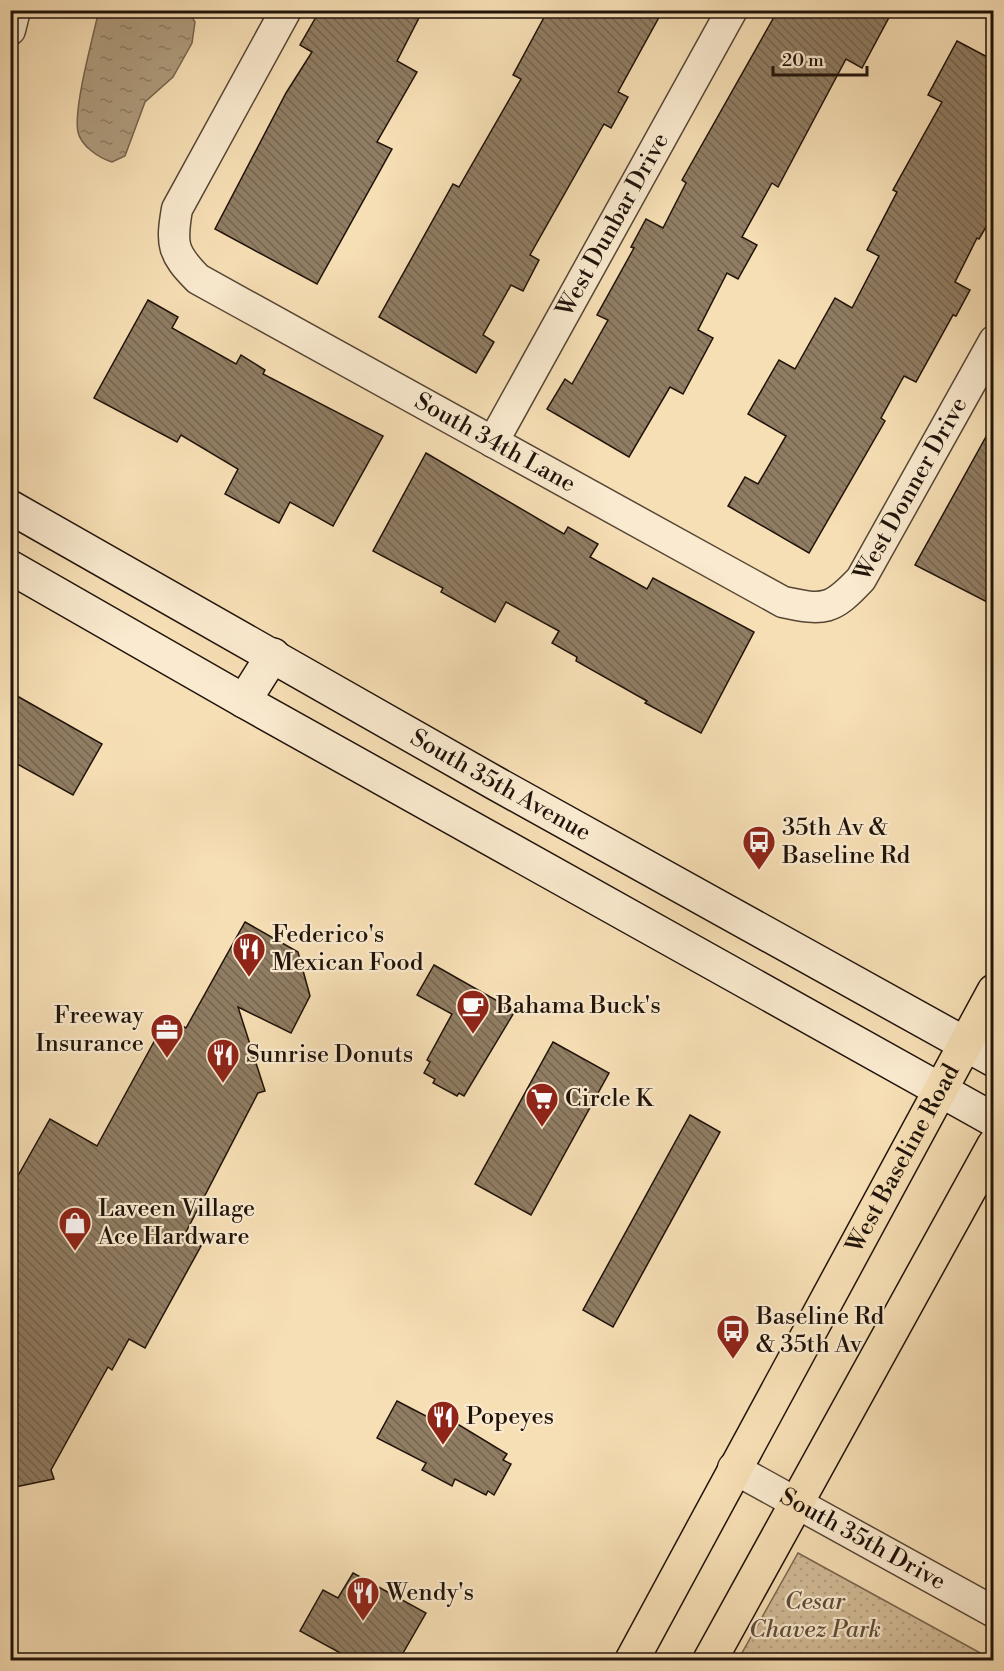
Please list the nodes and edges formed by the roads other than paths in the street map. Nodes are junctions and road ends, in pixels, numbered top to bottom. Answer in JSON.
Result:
{"nodes":[{"id":1,"x":15,"y":10,"type":"edge"},
{"id":2,"x":286,"y":10,"type":"edge"},
{"id":3,"x":732,"y":10,"type":"edge"},
{"id":4,"x":10,"y":30,"type":"edge"},
{"id":5,"x":993,"y":340,"type":"edge"},
{"id":6,"x":493,"y":442,"type":"junction"},
{"id":7,"x":10,"y":507,"type":"edge"},
{"id":8,"x":10,"y":567,"type":"edge"},
{"id":9,"x":840,"y":602,"type":"joint"},
{"id":10,"x":273,"y":655,"type":"junction"},
{"id":11,"x":244,"y":701,"type":"junction"},
{"id":12,"x":993,"y":991,"type":"edge"},
{"id":13,"x":964,"y":1043,"type":"junction"},
{"id":14,"x":993,"y":1060,"type":"edge"},
{"id":15,"x":939,"y":1089,"type":"junction"},
{"id":16,"x":993,"y":1120,"type":"edge"},
{"id":17,"x":993,"y":1145,"type":"edge"},
{"id":18,"x":733,"y":1468,"type":"junction"},
{"id":19,"x":796,"y":1503,"type":"junction"},
{"id":20,"x":993,"y":1612,"type":"edge"},
{"id":21,"x":632,"y":1660,"type":"edge"},
{"id":22,"x":710,"y":1660,"type":"edge"}],
"edges":[{"from":1,"to":4,"type":"street"},
{"from":2,"to":6,"type":"street","name":"South 34th Lane"},
{"from":3,"to":6,"type":"street","name":"West Dunbar Drive"},
{"from":5,"to":9,"type":"street","name":"West Donner Drive"},
{"from":6,"to":9,"type":"street","name":"South 34th Lane"},
{"from":7,"to":10,"type":"main road","name":"South 35th Avenue"},
{"from":8,"to":11,"type":"main road"},
{"from":10,"to":11,"type":"main road"},
{"from":10,"to":13,"type":"main road","name":"South 35th Avenue"},
{"from":11,"to":15,"type":"main road"},
{"from":12,"to":13,"type":"main road","name":"West Baseline Road"},
{"from":13,"to":14,"type":"main road","name":"South 35th Avenue"},
{"from":13,"to":15,"type":"main road","name":"West Baseline Road"},
{"from":15,"to":16,"type":"main road"},
{"from":15,"to":18,"type":"main road","name":"West Baseline Road"},
{"from":17,"to":19,"type":"main road"},
{"from":18,"to":19,"type":"street","name":"South 35th Drive"},
{"from":18,"to":21,"type":"main road"},
{"from":19,"to":20,"type":"street","name":"South 35th Drive"},
{"from":19,"to":22,"type":"main road"}]}
